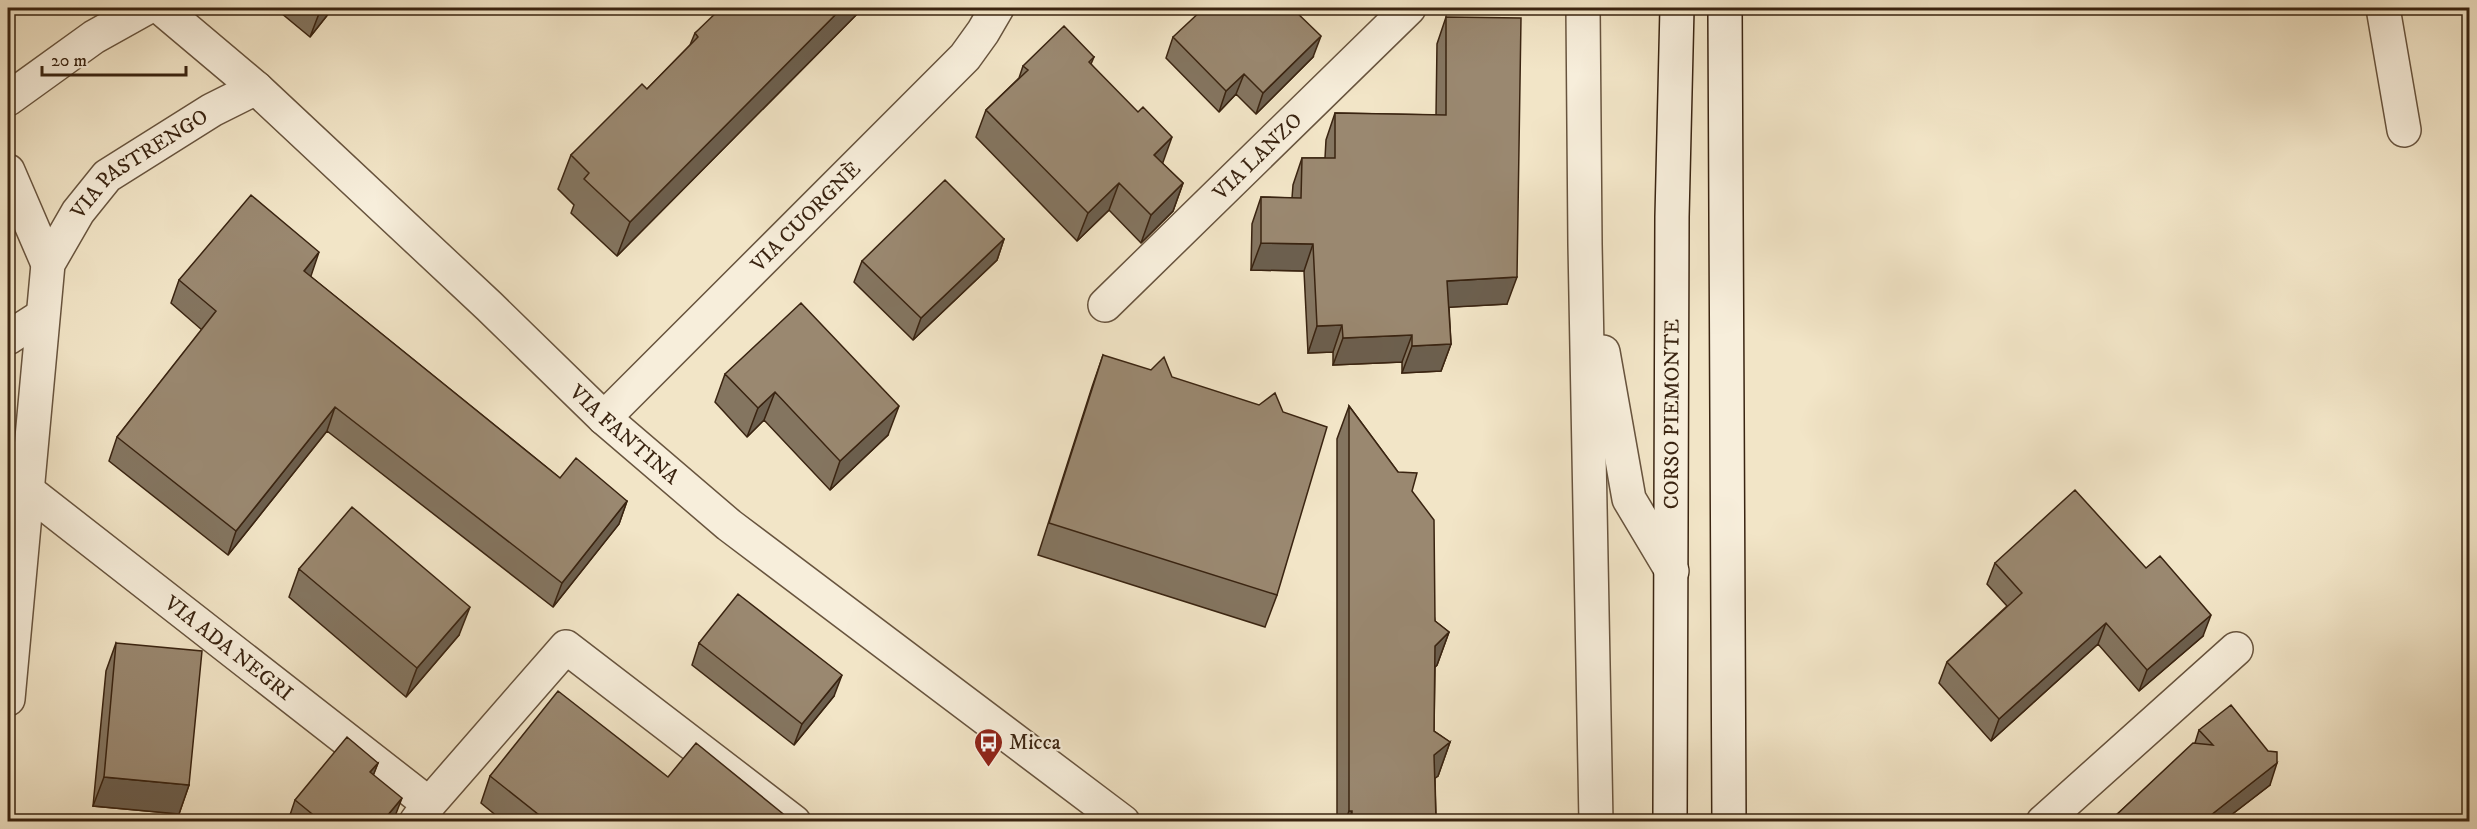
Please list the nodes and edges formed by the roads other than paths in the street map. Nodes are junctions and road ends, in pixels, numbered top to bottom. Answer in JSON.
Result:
{"nodes":[{"id":1,"x":146,"y":8,"type":"edge"},
{"id":2,"x":160,"y":8,"type":"edge"},
{"id":3,"x":997,"y":8,"type":"edge"},
{"id":4,"x":1409,"y":8,"type":"edge"},
{"id":5,"x":1583,"y":8,"type":"edge"},
{"id":6,"x":1677,"y":8,"type":"edge"},
{"id":7,"x":1725,"y":8,"type":"edge"},
{"id":8,"x":2383,"y":8,"type":"edge"},
{"id":9,"x":256,"y":88,"type":"junction"},
{"id":10,"x":8,"y":99,"type":"edge"},
{"id":11,"x":2404,"y":130,"type":"dead end"},
{"id":12,"x":8,"y":171,"type":"edge"},
{"id":13,"x":1585,"y":244,"type":"junction"},
{"id":14,"x":48,"y":264,"type":"junction"},
{"id":15,"x":1105,"y":305,"type":"dead end"},
{"id":16,"x":42,"y":316,"type":"junction"},
{"id":17,"x":8,"y":338,"type":"edge"},
{"id":18,"x":604,"y":418,"type":"junction"},
{"id":19,"x":28,"y":491,"type":"junction"},
{"id":20,"x":1672,"y":572,"type":"junction"},
{"id":21,"x":2236,"y":649,"type":"dead end"},
{"id":22,"x":8,"y":699,"type":"edge"},
{"id":23,"x":423,"y":813,"type":"edge"},
{"id":24,"x":794,"y":822,"type":"edge"},
{"id":25,"x":1123,"y":822,"type":"edge"},
{"id":26,"x":1596,"y":822,"type":"edge"},
{"id":27,"x":1670,"y":822,"type":"edge"},
{"id":28,"x":1729,"y":822,"type":"edge"},
{"id":29,"x":2043,"y":822,"type":"edge"}],
"edges":[{"from":1,"to":10,"type":"street"},
{"from":2,"to":9,"type":"street","name":"VIA FANTINA"},
{"from":3,"to":18,"type":"street","name":"VIA CUORGNÈ"},
{"from":4,"to":15,"type":"street","name":"VIA LANZO"},
{"from":5,"to":13,"type":"street"},
{"from":6,"to":20,"type":"street","name":"CORSO PIEMONTE"},
{"from":7,"to":28,"type":"street"},
{"from":8,"to":11,"type":"street"},
{"from":9,"to":14,"type":"street","name":"VIA PASTRENGO"},
{"from":9,"to":18,"type":"street","name":"VIA FANTINA"},
{"from":12,"to":14,"type":"street","name":"VIA PASTRENGO"},
{"from":13,"to":20,"type":"street"},
{"from":13,"to":26,"type":"street"},
{"from":14,"to":16,"type":"street","name":"VIA PASTRENGO"},
{"from":16,"to":17,"type":"street"},
{"from":16,"to":19,"type":"street","name":"VIA PASTRENGO"},
{"from":18,"to":25,"type":"street","name":"VIA FANTINA"},
{"from":19,"to":22,"type":"street","name":"VIA PASTRENGO"},
{"from":19,"to":23,"type":"street","name":"VIA ADA NEGRI"},
{"from":20,"to":27,"type":"street","name":"CORSO PIEMONTE"},
{"from":21,"to":29,"type":"street"},
{"from":23,"to":24,"type":"street","name":"VIA ADA NEGRI"}]}
